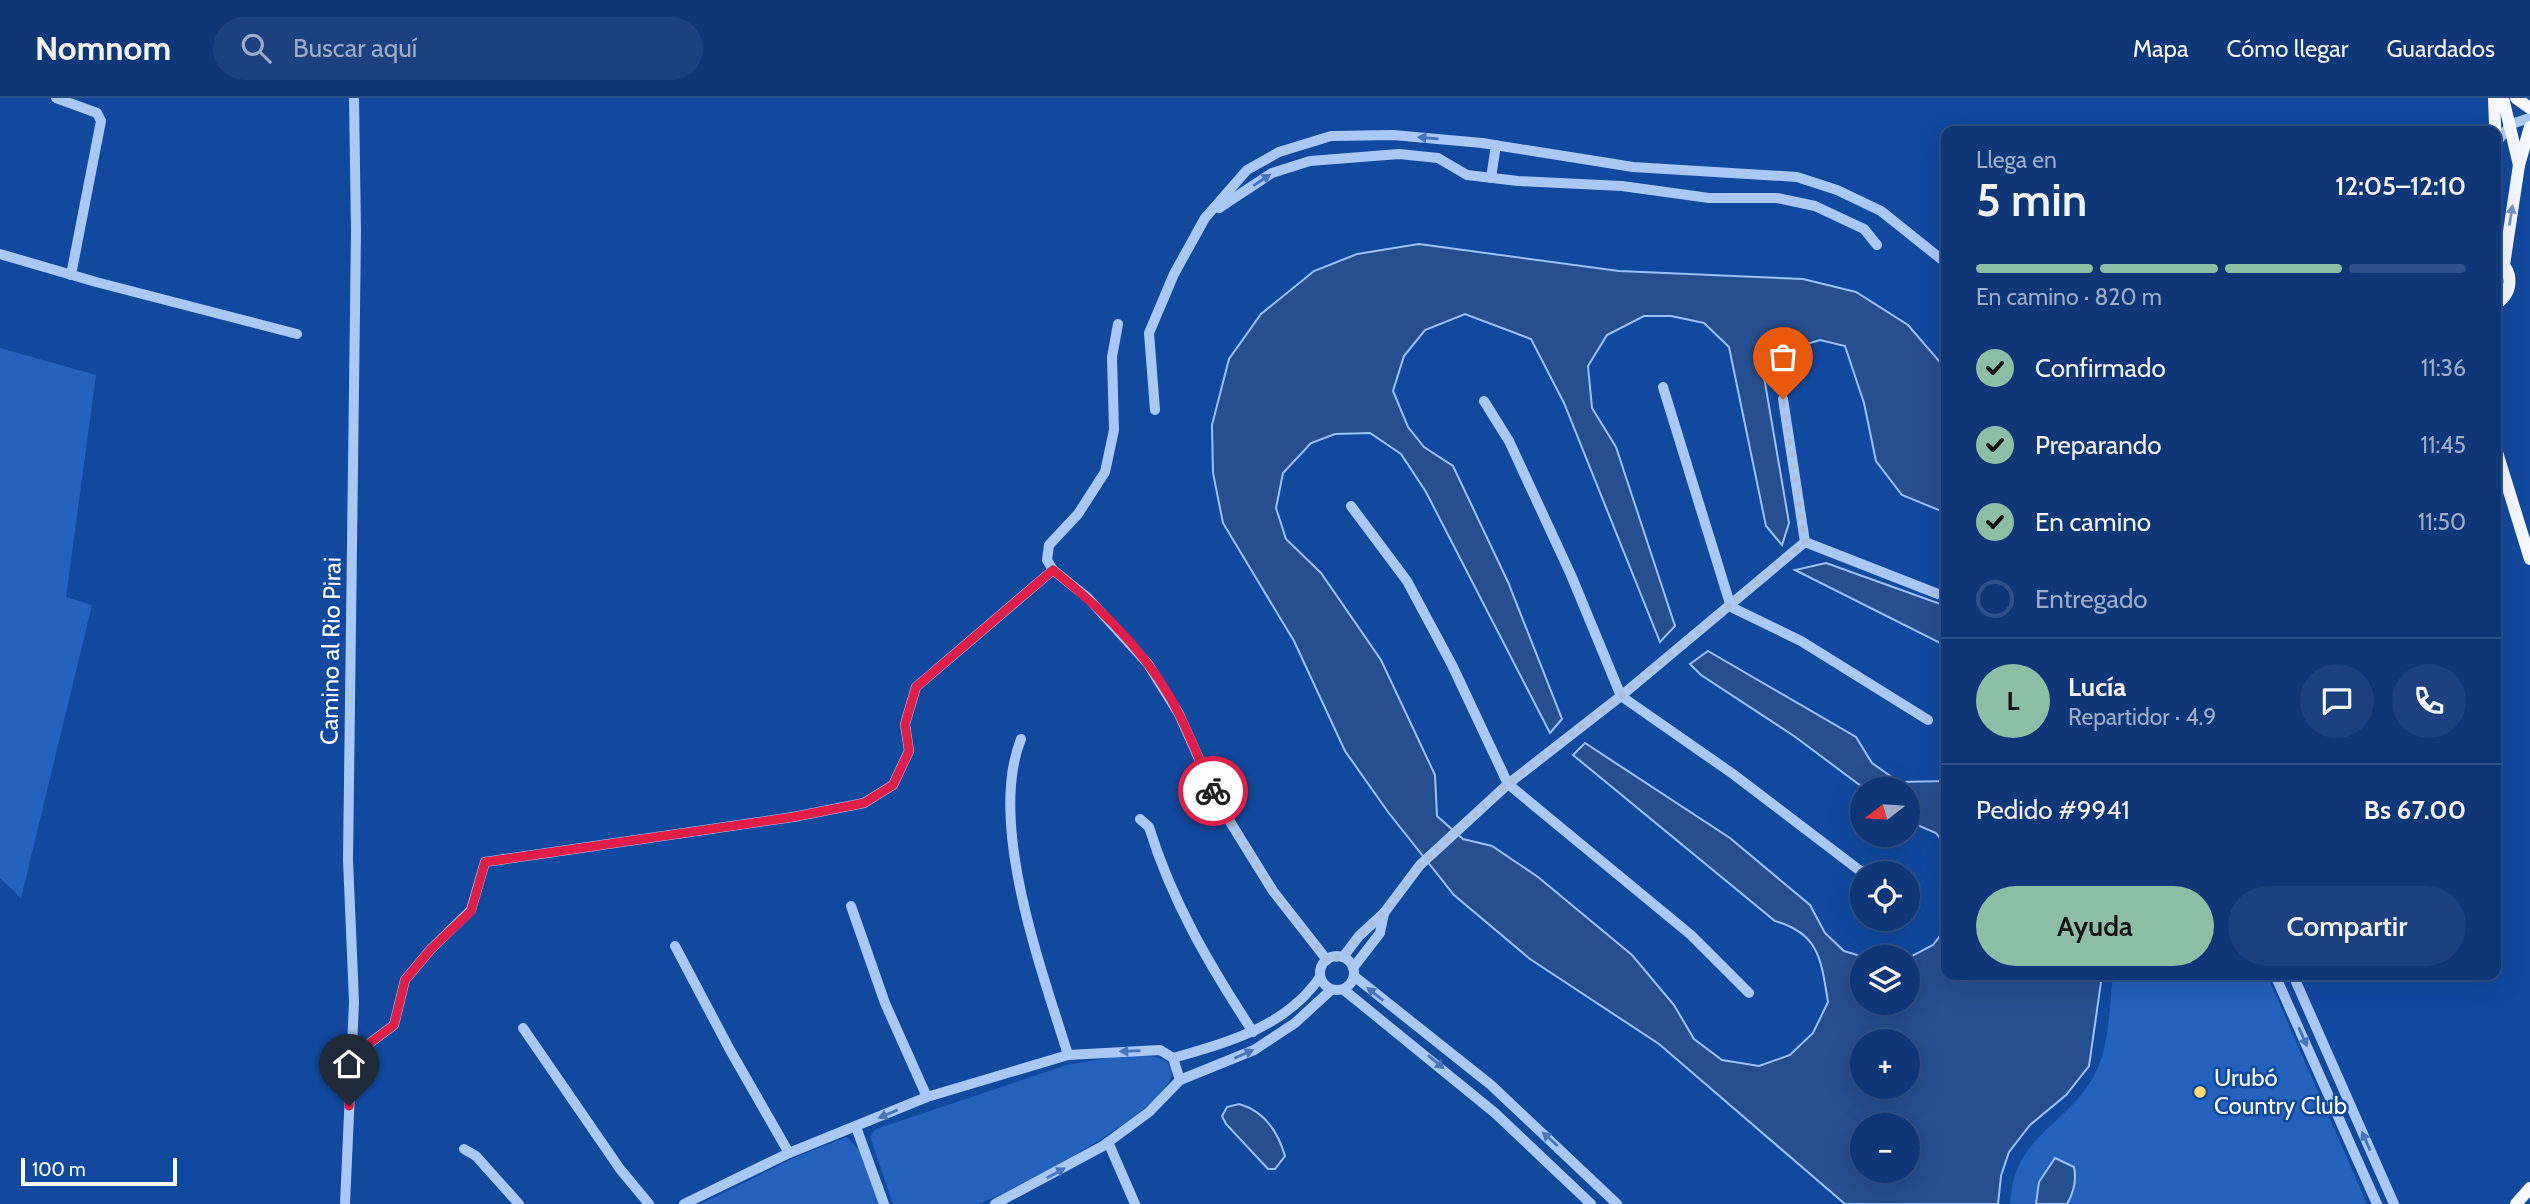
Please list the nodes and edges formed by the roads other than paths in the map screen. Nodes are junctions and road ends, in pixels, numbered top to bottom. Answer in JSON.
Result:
{"nodes":[{"id":1,"x":56,"y":98,"type":"edge"},
{"id":2,"x":354,"y":98,"type":"edge"},
{"id":3,"x":2494,"y":98,"type":"edge"},
{"id":4,"x":2503,"y":98,"type":"edge"},
{"id":5,"x":2516,"y":98,"type":"edge"},
{"id":6,"x":2530,"y":108,"type":"edge"},
{"id":7,"x":2530,"y":118,"type":"edge"},
{"id":8,"x":2511,"y":124,"type":"junction"},
{"id":9,"x":2495,"y":126,"type":"edge"},
{"id":10,"x":2530,"y":127,"type":"edge"},
{"id":11,"x":2501,"y":139,"type":"edge"},
{"id":12,"x":1496,"y":145,"type":"junction"},
{"id":13,"x":2519,"y":165,"type":"junction"},
{"id":14,"x":1491,"y":178,"type":"junction"},
{"id":15,"x":1205,"y":218,"type":"junction"},
{"id":16,"x":1877,"y":244,"type":"dead end"},
{"id":17,"x":0,"y":254,"type":"edge"},
{"id":18,"x":2501,"y":257,"type":"edge"},
{"id":19,"x":1941,"y":259,"type":"edge"},
{"id":20,"x":2501,"y":264,"type":"edge"},
{"id":21,"x":71,"y":275,"type":"junction"},
{"id":22,"x":2501,"y":300,"type":"edge"},
{"id":23,"x":1118,"y":324,"type":"dead end"},
{"id":24,"x":297,"y":334,"type":"dead end"},
{"id":25,"x":1663,"y":387,"type":"dead end"},
{"id":26,"x":1783,"y":399,"type":"dead end"},
{"id":27,"x":1484,"y":401,"type":"dead end"},
{"id":28,"x":1155,"y":410,"type":"dead end"},
{"id":29,"x":2501,"y":465,"type":"edge"},
{"id":30,"x":1351,"y":506,"type":"dead end"},
{"id":31,"x":1805,"y":542,"type":"junction"},
{"id":32,"x":2530,"y":559,"type":"edge"},
{"id":33,"x":1053,"y":570,"type":"junction"},
{"id":34,"x":1938,"y":594,"type":"dead end"},
{"id":35,"x":1731,"y":607,"type":"junction"},
{"id":36,"x":1621,"y":696,"type":"junction"},
{"id":37,"x":1927,"y":720,"type":"dead end"},
{"id":38,"x":1021,"y":738,"type":"dead end"},
{"id":39,"x":1507,"y":784,"type":"junction"},
{"id":40,"x":1140,"y":819,"type":"dead end"},
{"id":41,"x":1850,"y":863,"type":"edge"},
{"id":42,"x":851,"y":906,"type":"dead end"},
{"id":43,"x":1384,"y":913,"type":"junction"},
{"id":44,"x":675,"y":946,"type":"dead end"},
{"id":45,"x":1343,"y":957,"type":"junction"},
{"id":46,"x":1327,"y":960,"type":"junction"},
{"id":47,"x":1354,"y":972,"type":"junction"},
{"id":48,"x":1320,"y":977,"type":"junction"},
{"id":49,"x":2278,"y":980,"type":"edge"},
{"id":50,"x":2295,"y":980,"type":"edge"},
{"id":51,"x":1344,"y":989,"type":"junction"},
{"id":52,"x":1331,"y":990,"type":"junction"},
{"id":53,"x":1749,"y":993,"type":"dead end"},
{"id":54,"x":523,"y":1028,"type":"dead end"},
{"id":55,"x":1253,"y":1032,"type":"junction"},
{"id":56,"x":1068,"y":1055,"type":"junction"},
{"id":57,"x":351,"y":1057,"type":"junction"},
{"id":58,"x":1173,"y":1058,"type":"junction"},
{"id":59,"x":1181,"y":1080,"type":"junction"},
{"id":60,"x":927,"y":1097,"type":"junction"},
{"id":61,"x":856,"y":1127,"type":"junction"},
{"id":62,"x":1108,"y":1143,"type":"junction"},
{"id":63,"x":464,"y":1149,"type":"dead end"},
{"id":64,"x":789,"y":1153,"type":"junction"},
{"id":65,"x":1567,"y":1155,"type":"junction"},
{"id":66,"x":1555,"y":1169,"type":"junction"},
{"id":67,"x":2530,"y":1188,"type":"edge"},
{"id":68,"x":345,"y":1204,"type":"edge"},
{"id":69,"x":519,"y":1204,"type":"edge"},
{"id":70,"x":649,"y":1204,"type":"edge"},
{"id":71,"x":684,"y":1204,"type":"edge"},
{"id":72,"x":884,"y":1204,"type":"edge"},
{"id":73,"x":995,"y":1204,"type":"edge"},
{"id":74,"x":1135,"y":1204,"type":"edge"},
{"id":75,"x":1591,"y":1204,"type":"edge"},
{"id":76,"x":1617,"y":1204,"type":"edge"},
{"id":77,"x":2377,"y":1204,"type":"edge"},
{"id":78,"x":2394,"y":1204,"type":"edge"},
{"id":79,"x":2516,"y":1204,"type":"edge"}],
"edges":[{"from":1,"to":21,"type":"street"},
{"from":2,"to":57,"type":"street","name":"Camino al Rio Pirai"},
{"from":3,"to":9,"type":"main road"},
{"from":4,"to":8,"type":"main road"},
{"from":5,"to":6,"type":"main road"},
{"from":7,"to":8,"type":"street"},
{"from":8,"to":11,"type":"street"},
{"from":8,"to":13,"type":"main road"},
{"from":10,"to":13,"type":"main road"},
{"from":12,"to":14,"type":"street"},
{"from":12,"to":15,"type":"street","one_way":true},
{"from":12,"to":19,"type":"street"},
{"from":18,"to":13,"type":"main road","one_way":true},
{"from":15,"to":14,"type":"street","one_way":true},
{"from":14,"to":16,"type":"street"},
{"from":15,"to":28,"type":"street"},
{"from":17,"to":21,"type":"street"},
{"from":20,"to":22,"type":"main road"},
{"from":21,"to":24,"type":"street"},
{"from":23,"to":33,"type":"street"},
{"from":25,"to":35,"type":"street"},
{"from":26,"to":31,"type":"street"},
{"from":27,"to":36,"type":"street"},
{"from":29,"to":32,"type":"main road"},
{"from":30,"to":39,"type":"street"},
{"from":31,"to":34,"type":"street"},
{"from":31,"to":35,"type":"street"},
{"from":33,"to":46,"type":"street"},
{"from":33,"to":57,"type":"street"},
{"from":35,"to":36,"type":"street"},
{"from":35,"to":37,"type":"street"},
{"from":36,"to":39,"type":"street"},
{"from":36,"to":41,"type":"street"},
{"from":38,"to":56,"type":"street"},
{"from":39,"to":43,"type":"street"},
{"from":39,"to":53,"type":"street"},
{"from":40,"to":55,"type":"street"},
{"from":42,"to":60,"type":"street"},
{"from":43,"to":45,"type":"street"},
{"from":43,"to":47,"type":"street"},
{"from":44,"to":64,"type":"street"},
{"from":45,"to":46,"type":"street"},
{"from":45,"to":47,"type":"street"},
{"from":46,"to":48,"type":"street"},
{"from":47,"to":51,"type":"street"},
{"from":65,"to":47,"type":"street","one_way":true},
{"from":48,"to":52,"type":"street"},
{"from":48,"to":55,"type":"street"},
{"from":49,"to":77,"type":"street","one_way":true},
{"from":78,"to":50,"type":"street","one_way":true},
{"from":51,"to":52,"type":"street"},
{"from":51,"to":66,"type":"street","one_way":true},
{"from":59,"to":52,"type":"street","one_way":true},
{"from":54,"to":70,"type":"street"},
{"from":55,"to":58,"type":"street"},
{"from":58,"to":56,"type":"street","one_way":true},
{"from":56,"to":60,"type":"street"},
{"from":57,"to":68,"type":"street","name":"Camino al Rio Pirai"},
{"from":58,"to":59,"type":"street"},
{"from":59,"to":62,"type":"street"},
{"from":60,"to":61,"type":"street","one_way":true},
{"from":61,"to":64,"type":"street"},
{"from":61,"to":72,"type":"street"},
{"from":73,"to":62,"type":"street","one_way":true},
{"from":62,"to":74,"type":"street"},
{"from":63,"to":69,"type":"street"},
{"from":64,"to":71,"type":"street"},
{"from":65,"to":66,"type":"street"},
{"from":65,"to":76,"type":"street"},
{"from":66,"to":75,"type":"street"},
{"from":67,"to":79,"type":"main road"}]}
